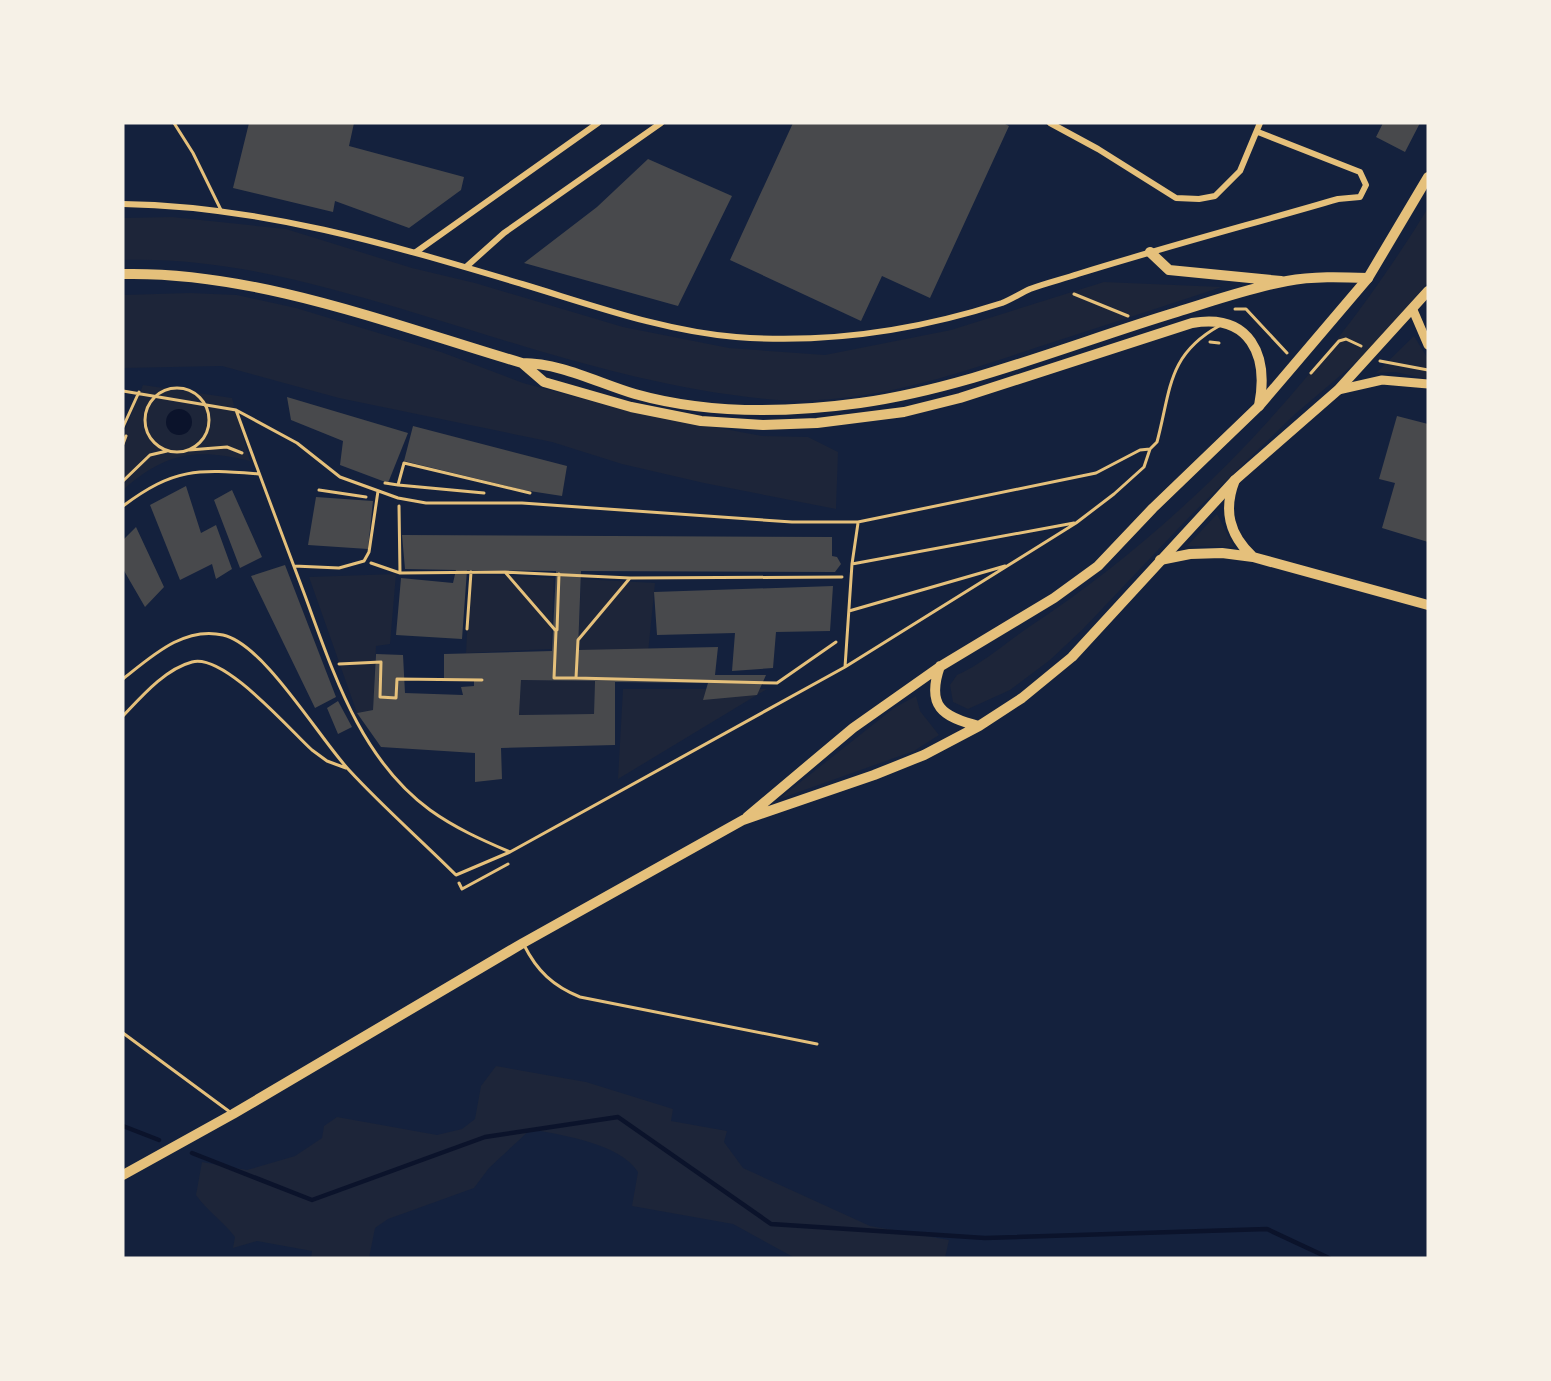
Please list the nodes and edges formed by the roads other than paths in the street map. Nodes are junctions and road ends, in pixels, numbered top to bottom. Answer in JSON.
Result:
{"nodes":[{"id":1,"x":174,"y":123,"type":"edge"},
{"id":2,"x":598,"y":123,"type":"edge"},
{"id":3,"x":661,"y":123,"type":"edge"},
{"id":4,"x":1050,"y":123,"type":"edge"},
{"id":5,"x":1260,"y":123,"type":"edge"},
{"id":6,"x":1258,"y":132,"type":"junction"},
{"id":7,"x":1428,"y":177,"type":"edge"},
{"id":8,"x":123,"y":204,"type":"edge"},
{"id":9,"x":221,"y":210,"type":"junction"},
{"id":10,"x":416,"y":252,"type":"junction"},
{"id":11,"x":1150,"y":252,"type":"junction"},
{"id":12,"x":466,"y":267,"type":"junction"},
{"id":13,"x":123,"y":274,"type":"edge"},
{"id":14,"x":1368,"y":278,"type":"junction"},
{"id":15,"x":1287,"y":281,"type":"junction"},
{"id":16,"x":1428,"y":291,"type":"edge"},
{"id":17,"x":1413,"y":310,"type":"junction"},
{"id":18,"x":1226,"y":322,"type":"junction"},
{"id":19,"x":1428,"y":345,"type":"edge"},
{"id":20,"x":522,"y":363,"type":"junction"},
{"id":21,"x":1428,"y":384,"type":"edge"},
{"id":22,"x":1338,"y":390,"type":"junction"},
{"id":23,"x":123,"y":391,"type":"edge"},
{"id":24,"x":141,"y":392,"type":"junction"},
{"id":25,"x":1259,"y":406,"type":"junction"},
{"id":26,"x":236,"y":410,"type":"junction"},
{"id":27,"x":123,"y":428,"type":"edge"},
{"id":28,"x":1150,"y":449,"type":"junction"},
{"id":29,"x":259,"y":474,"type":"junction"},
{"id":30,"x":1235,"y":480,"type":"junction"},
{"id":31,"x":378,"y":491,"type":"junction"},
{"id":32,"x":123,"y":506,"type":"edge"},
{"id":33,"x":858,"y":522,"type":"junction"},
{"id":34,"x":1076,"y":523,"type":"junction"},
{"id":35,"x":1253,"y":557,"type":"junction"},
{"id":36,"x":1160,"y":560,"type":"junction"},
{"id":37,"x":852,"y":564,"type":"junction"},
{"id":38,"x":1010,"y":564,"type":"junction"},
{"id":39,"x":294,"y":566,"type":"junction"},
{"id":40,"x":1428,"y":604,"type":"edge"},
{"id":41,"x":849,"y":611,"type":"junction"},
{"id":42,"x":941,"y":666,"type":"junction"},
{"id":43,"x":845,"y":667,"type":"junction"},
{"id":44,"x":123,"y":679,"type":"edge"},
{"id":45,"x":123,"y":716,"type":"edge"},
{"id":46,"x":979,"y":726,"type":"junction"},
{"id":47,"x":348,"y":769,"type":"junction"},
{"id":48,"x":743,"y":820,"type":"junction"},
{"id":49,"x":510,"y":852,"type":"junction"},
{"id":50,"x":523,"y":944,"type":"junction"},
{"id":51,"x":123,"y":1033,"type":"edge"},
{"id":52,"x":817,"y":1044,"type":"dead end"},
{"id":53,"x":234,"y":1114,"type":"junction"},
{"id":54,"x":123,"y":1175,"type":"edge"}],
"edges":[{"from":1,"to":9,"type":"lane"},
{"from":2,"to":10,"type":"street"},
{"from":3,"to":12,"type":"street"},
{"from":4,"to":6,"type":"street"},
{"from":5,"to":6,"type":"street"},
{"from":6,"to":11,"type":"street"},
{"from":7,"to":14,"type":"main road"},
{"from":8,"to":9,"type":"street"},
{"from":9,"to":10,"type":"street"},
{"from":10,"to":12,"type":"street"},
{"from":11,"to":12,"type":"street"},
{"from":11,"to":15,"type":"main road"},
{"from":13,"to":20,"type":"main road"},
{"from":14,"to":15,"type":"main road"},
{"from":14,"to":25,"type":"main road"},
{"from":15,"to":20,"type":"main road"},
{"from":16,"to":17,"type":"main road"},
{"from":17,"to":19,"type":"main road"},
{"from":17,"to":22,"type":"main road"},
{"from":18,"to":20,"type":"main road"},
{"from":18,"to":25,"type":"main road"},
{"from":18,"to":28,"type":"lane"},
{"from":21,"to":22,"type":"main road"},
{"from":22,"to":30,"type":"main road"},
{"from":23,"to":24,"type":"lane"},
{"from":24,"to":26,"type":"lane"},
{"from":24,"to":27,"type":"lane"},
{"from":25,"to":42,"type":"main road"},
{"from":26,"to":29,"type":"lane"},
{"from":26,"to":31,"type":"lane"},
{"from":28,"to":33,"type":"lane"},
{"from":28,"to":34,"type":"lane"},
{"from":29,"to":32,"type":"lane"},
{"from":29,"to":39,"type":"lane"},
{"from":30,"to":35,"type":"main road"},
{"from":30,"to":36,"type":"main road"},
{"from":31,"to":33,"type":"lane"},
{"from":31,"to":39,"type":"lane"},
{"from":33,"to":37,"type":"lane"},
{"from":34,"to":37,"type":"lane"},
{"from":34,"to":38,"type":"lane"},
{"from":35,"to":36,"type":"main road"},
{"from":35,"to":40,"type":"main road"},
{"from":36,"to":46,"type":"main road"},
{"from":37,"to":41,"type":"lane"},
{"from":38,"to":41,"type":"lane"},
{"from":38,"to":43,"type":"lane"},
{"from":39,"to":49,"type":"lane"},
{"from":41,"to":43,"type":"lane"},
{"from":42,"to":46,"type":"main road"},
{"from":42,"to":48,"type":"main road"},
{"from":43,"to":49,"type":"lane"},
{"from":44,"to":47,"type":"lane"},
{"from":45,"to":47,"type":"lane"},
{"from":46,"to":48,"type":"main road"},
{"from":47,"to":49,"type":"lane"},
{"from":48,"to":50,"type":"main road"},
{"from":50,"to":52,"type":"lane"},
{"from":50,"to":53,"type":"main road"},
{"from":51,"to":53,"type":"lane"},
{"from":53,"to":54,"type":"main road"}]}
